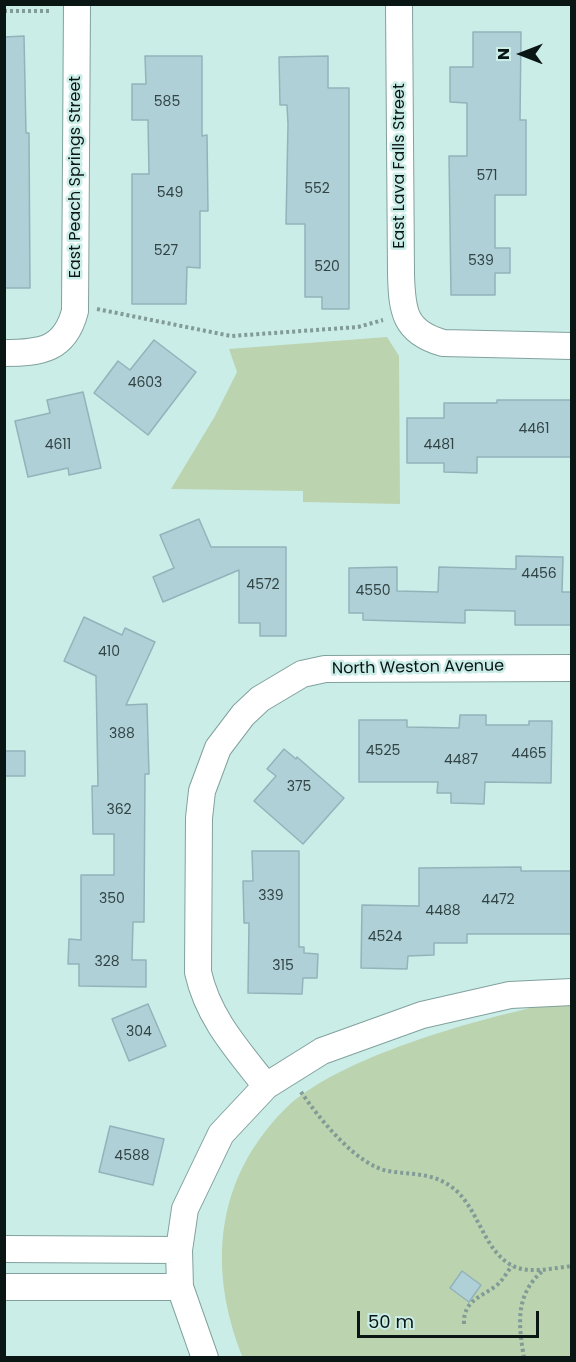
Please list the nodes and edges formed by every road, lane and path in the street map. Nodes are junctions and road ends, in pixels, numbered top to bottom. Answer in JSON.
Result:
{"nodes":[{"id":1,"x":399,"y":4,"type":"edge"},
{"id":2,"x":77,"y":8,"type":"edge"},
{"id":3,"x":4,"y":11,"type":"edge"},
{"id":4,"x":75,"y":303,"type":"junction"},
{"id":5,"x":408,"y":320,"type":"junction"},
{"id":6,"x":572,"y":346,"type":"edge"},
{"id":7,"x":4,"y":353,"type":"edge"},
{"id":8,"x":572,"y":668,"type":"edge"},
{"id":9,"x":572,"y":992,"type":"edge"},
{"id":10,"x":287,"y":1071,"type":"junction"},
{"id":11,"x":266,"y":1086,"type":"junction"},
{"id":12,"x":4,"y":1249,"type":"edge"},
{"id":13,"x":179,"y":1250,"type":"junction"},
{"id":14,"x":512,"y":1266,"type":"junction"},
{"id":15,"x":572,"y":1266,"type":"edge"},
{"id":16,"x":545,"y":1269,"type":"junction"},
{"id":17,"x":4,"y":1287,"type":"edge"},
{"id":18,"x":180,"y":1287,"type":"junction"},
{"id":19,"x":464,"y":1324,"type":"dead end"},
{"id":20,"x":205,"y":1358,"type":"edge"},
{"id":21,"x":524,"y":1358,"type":"edge"}],
"edges":[{"from":1,"to":5,"type":"street","name":"East Lava Falls Street"},
{"from":2,"to":3,"type":"path"},
{"from":2,"to":4,"type":"street","name":"East Peach Springs Street"},
{"from":4,"to":5,"type":"path"},
{"from":4,"to":7,"type":"street","name":"East Peach Springs Street"},
{"from":5,"to":6,"type":"street"},
{"from":8,"to":11,"type":"street","name":"North Weston Avenue"},
{"from":9,"to":10,"type":"street"},
{"from":10,"to":11,"type":"street"},
{"from":10,"to":14,"type":"path"},
{"from":11,"to":13,"type":"street"},
{"from":12,"to":13,"type":"street"},
{"from":13,"to":18,"type":"street"},
{"from":14,"to":16,"type":"path"},
{"from":14,"to":19,"type":"path"},
{"from":15,"to":16,"type":"path"},
{"from":16,"to":21,"type":"path"},
{"from":17,"to":18,"type":"street"},
{"from":18,"to":20,"type":"street"}]}
